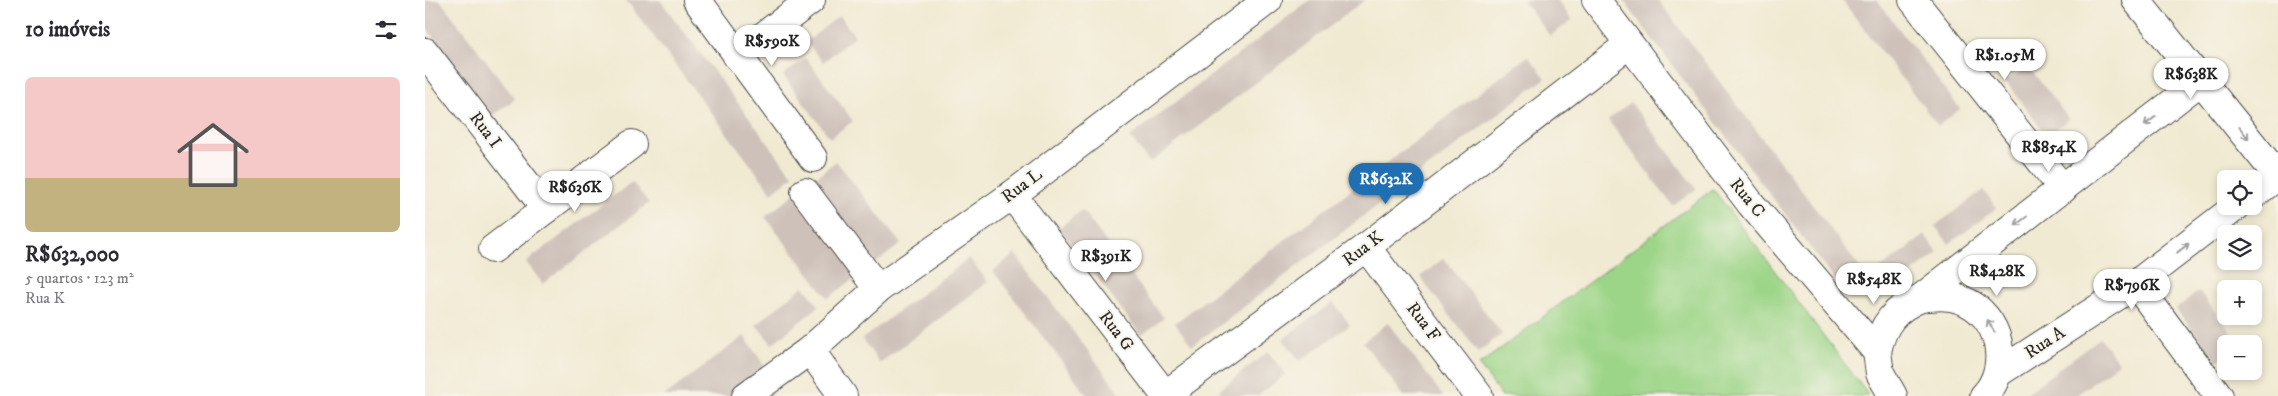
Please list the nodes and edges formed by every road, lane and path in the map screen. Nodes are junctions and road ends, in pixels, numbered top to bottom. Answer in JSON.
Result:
{"nodes":[{"id":1,"x":697,"y":0,"type":"edge"},
{"id":2,"x":811,"y":0,"type":"edge"},
{"id":3,"x":1268,"y":0,"type":"edge"},
{"id":4,"x":1596,"y":0,"type":"edge"},
{"id":5,"x":1913,"y":0,"type":"edge"},
{"id":6,"x":2136,"y":0,"type":"edge"},
{"id":7,"x":1629,"y":44,"type":"junction"},
{"id":8,"x":425,"y":52,"type":"edge"},
{"id":9,"x":737,"y":56,"type":"junction"},
{"id":10,"x":2202,"y":80,"type":"junction"},
{"id":11,"x":632,"y":144,"type":"dead end"},
{"id":12,"x":813,"y":158,"type":"dead end"},
{"id":13,"x":2278,"y":176,"type":"edge"},
{"id":14,"x":2063,"y":188,"type":"junction"},
{"id":15,"x":2262,"y":188,"type":"edge"},
{"id":16,"x":805,"y":192,"type":"dead end"},
{"id":17,"x":1012,"y":194,"type":"junction"},
{"id":18,"x":546,"y":209,"type":"junction"},
{"id":19,"x":2225,"y":215,"type":"edge"},
{"id":20,"x":1367,"y":247,"type":"junction"},
{"id":21,"x":493,"y":249,"type":"dead end"},
{"id":22,"x":2135,"y":284,"type":"junction"},
{"id":23,"x":878,"y":289,"type":"junction"},
{"id":24,"x":1921,"y":298,"type":"junction"},
{"id":25,"x":810,"y":350,"type":"junction"},
{"id":26,"x":1877,"y":352,"type":"junction"},
{"id":27,"x":1991,"y":385,"type":"edge"},
{"id":28,"x":1165,"y":395,"type":"edge"},
{"id":29,"x":746,"y":396,"type":"edge"},
{"id":30,"x":843,"y":396,"type":"edge"},
{"id":31,"x":1479,"y":396,"type":"edge"},
{"id":32,"x":1893,"y":396,"type":"edge"},
{"id":33,"x":2219,"y":396,"type":"edge"}],
"edges":[{"from":1,"to":9,"type":"street"},
{"from":2,"to":9,"type":"street"},
{"from":3,"to":17,"type":"street","name":"Rua L"},
{"from":4,"to":7,"type":"street","name":"Rua C"},
{"from":5,"to":14,"type":"street"},
{"from":6,"to":10,"type":"street"},
{"from":7,"to":20,"type":"street","name":"Rua K"},
{"from":7,"to":26,"type":"street","name":"Rua C"},
{"from":8,"to":18,"type":"street","name":"Rua I"},
{"from":9,"to":12,"type":"street"},
{"from":10,"to":13,"type":"street","one_way":true},
{"from":10,"to":14,"type":"street","name":"Rua A","one_way":true},
{"from":11,"to":18,"type":"street"},
{"from":13,"to":15,"type":"street"},
{"from":14,"to":24,"type":"street","name":"Rua A","one_way":true},
{"from":16,"to":23,"type":"street"},
{"from":17,"to":23,"type":"street","name":"Rua L"},
{"from":17,"to":28,"type":"street","name":"Rua G"},
{"from":18,"to":21,"type":"street"},
{"from":22,"to":19,"type":"street","name":"Rua A","one_way":true},
{"from":20,"to":28,"type":"street","name":"Rua K"},
{"from":20,"to":31,"type":"street","name":"Rua F"},
{"from":22,"to":27,"type":"street","name":"Rua A"},
{"from":22,"to":33,"type":"street"},
{"from":23,"to":25,"type":"street","name":"Rua L"},
{"from":24,"to":26,"type":"street","name":"Rua A"},
{"from":27,"to":24,"type":"street","name":"Rua A","one_way":true},
{"from":25,"to":29,"type":"street","name":"Rua L"},
{"from":25,"to":30,"type":"street"},
{"from":26,"to":32,"type":"street","name":"Rua C"}]}
